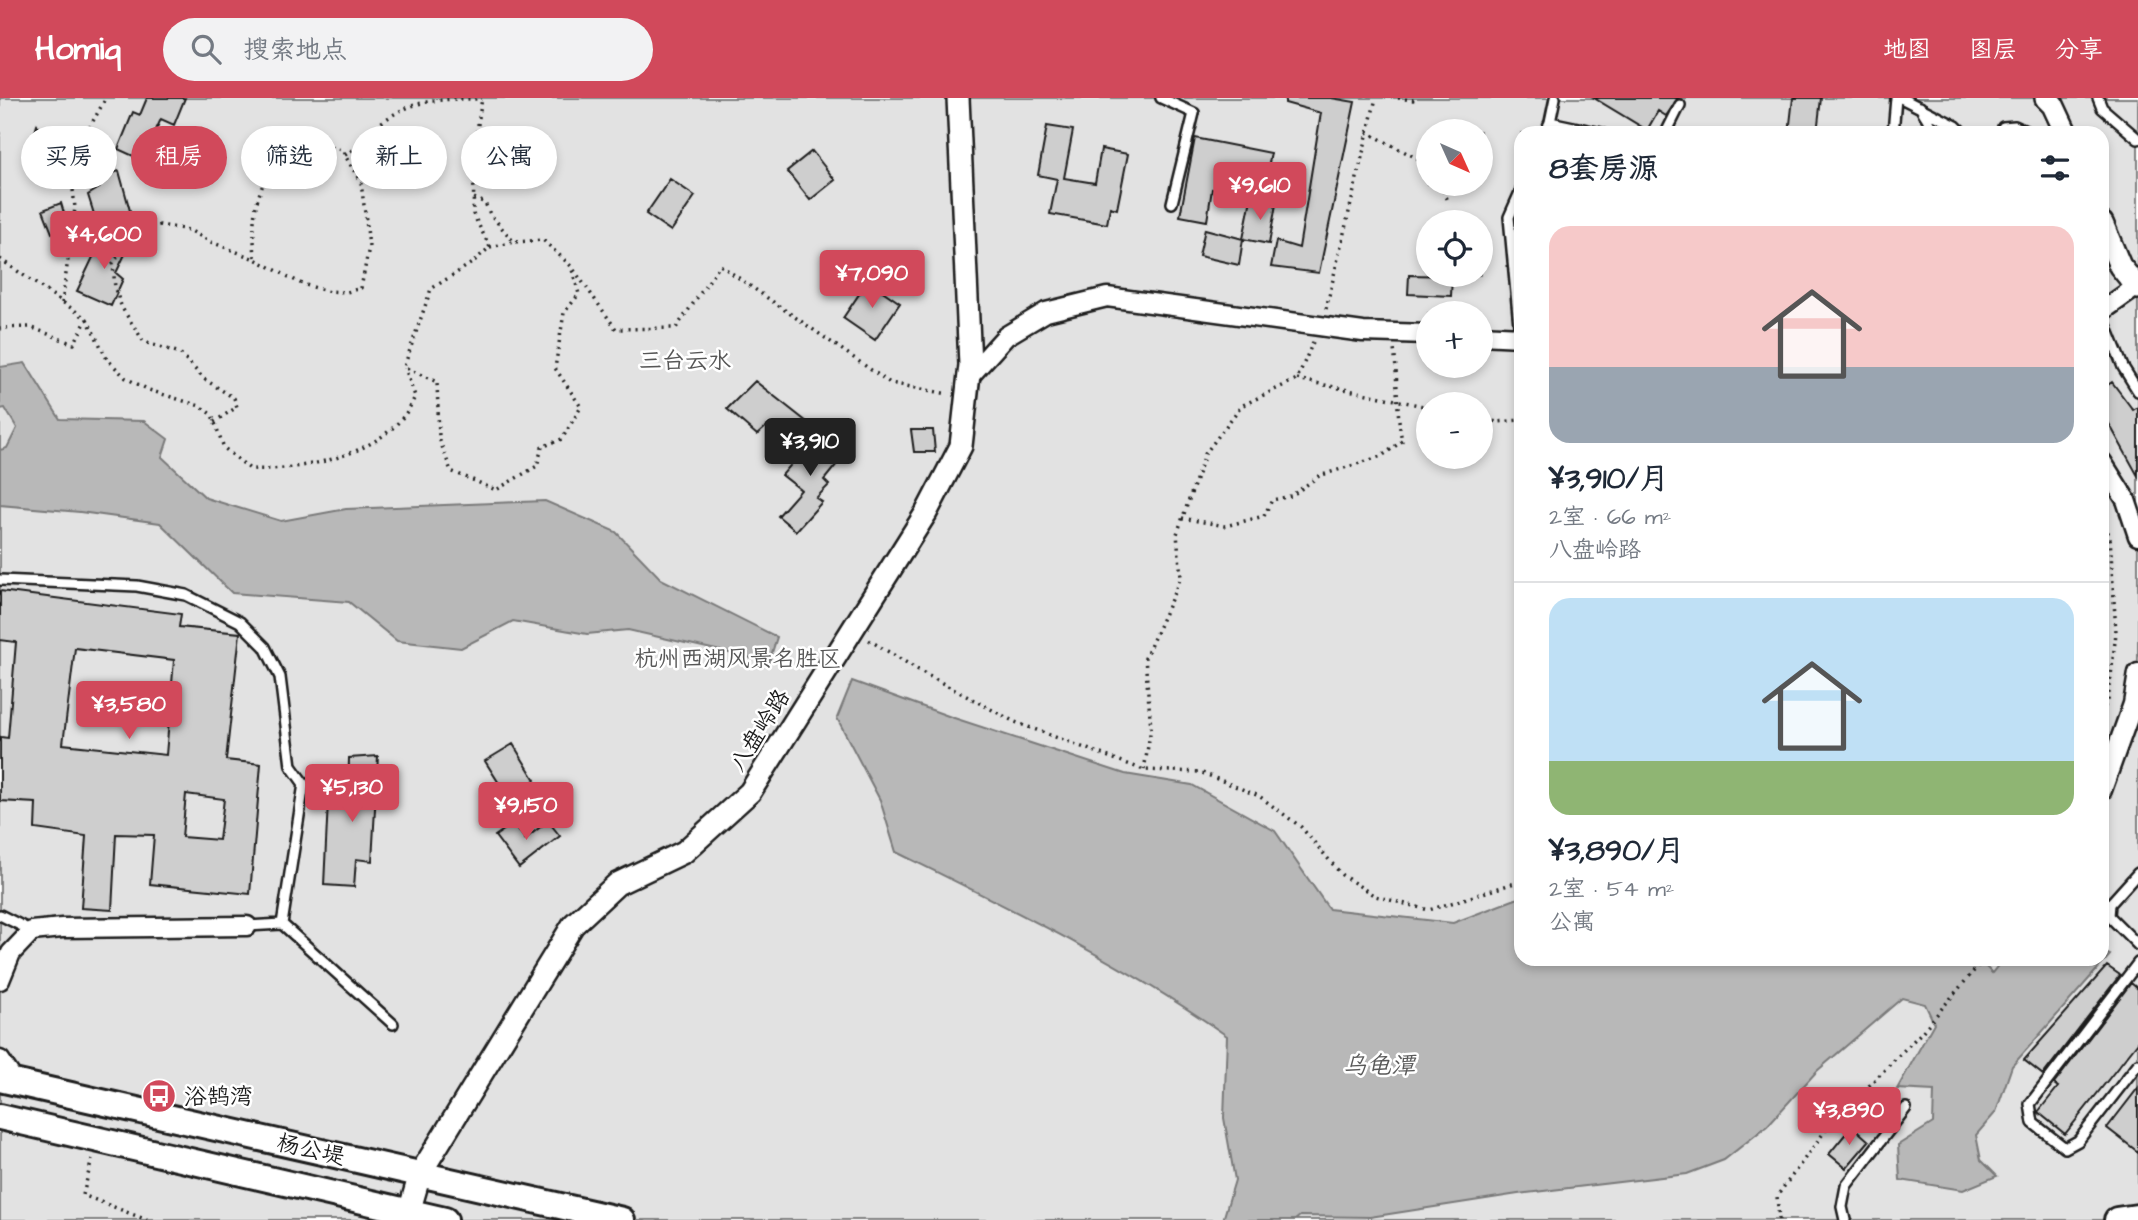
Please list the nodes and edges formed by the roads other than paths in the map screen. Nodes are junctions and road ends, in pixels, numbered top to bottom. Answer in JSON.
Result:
{"nodes":[{"id":1,"x":958,"y":98,"type":"edge"},
{"id":2,"x":1161,"y":98,"type":"edge"},
{"id":3,"x":1555,"y":98,"type":"edge"},
{"id":4,"x":1899,"y":98,"type":"edge"},
{"id":5,"x":2046,"y":98,"type":"edge"},
{"id":6,"x":2098,"y":98,"type":"edge"},
{"id":7,"x":1680,"y":105,"type":"dead end"},
{"id":8,"x":1919,"y":106,"type":"junction"},
{"id":9,"x":1550,"y":122,"type":"junction"},
{"id":10,"x":1548,"y":126,"type":"edge"},
{"id":11,"x":1569,"y":126,"type":"edge"},
{"id":12,"x":1670,"y":126,"type":"edge"},
{"id":13,"x":1893,"y":126,"type":"edge"},
{"id":14,"x":1932,"y":126,"type":"edge"},
{"id":15,"x":1955,"y":126,"type":"edge"},
{"id":16,"x":2063,"y":126,"type":"edge"},
{"id":17,"x":2138,"y":139,"type":"edge"},
{"id":18,"x":1172,"y":203,"type":"dead end"},
{"id":19,"x":1514,"y":206,"type":"edge"},
{"id":20,"x":2109,"y":240,"type":"edge"},
{"id":21,"x":1514,"y":272,"type":"edge"},
{"id":22,"x":2137,"y":288,"type":"edge"},
{"id":23,"x":2109,"y":308,"type":"edge"},
{"id":24,"x":2109,"y":331,"type":"edge"},
{"id":25,"x":1416,"y":334,"type":"edge"},
{"id":26,"x":1493,"y":336,"type":"edge"},
{"id":27,"x":1514,"y":337,"type":"edge"},
{"id":28,"x":968,"y":378,"type":"junction"},
{"id":29,"x":2138,"y":391,"type":"edge"},
{"id":30,"x":2109,"y":473,"type":"edge"},
{"id":31,"x":2138,"y":536,"type":"edge"},
{"id":32,"x":0,"y":580,"type":"edge"},
{"id":33,"x":2138,"y":673,"type":"edge"},
{"id":34,"x":2109,"y":771,"type":"edge"},
{"id":35,"x":2138,"y":873,"type":"edge"},
{"id":36,"x":0,"y":915,"type":"edge"},
{"id":37,"x":282,"y":924,"type":"junction"},
{"id":38,"x":247,"y":926,"type":"joint"},
{"id":39,"x":32,"y":931,"type":"junction"},
{"id":40,"x":2138,"y":945,"type":"edge"},
{"id":41,"x":2138,"y":963,"type":"edge"},
{"id":42,"x":0,"y":980,"type":"edge"},
{"id":43,"x":393,"y":1024,"type":"dead end"},
{"id":44,"x":0,"y":1060,"type":"edge"},
{"id":45,"x":2138,"y":1064,"type":"edge"},
{"id":46,"x":8,"y":1080,"type":"edge"},
{"id":47,"x":1906,"y":1108,"type":"dead end"},
{"id":48,"x":0,"y":1117,"type":"edge"},
{"id":49,"x":420,"y":1174,"type":"junction"},
{"id":50,"x":409,"y":1212,"type":"junction"},
{"id":51,"x":2138,"y":1217,"type":"edge"},
{"id":52,"x":445,"y":1220,"type":"edge"},
{"id":53,"x":622,"y":1220,"type":"edge"},
{"id":54,"x":1845,"y":1220,"type":"edge"},
{"id":55,"x":2117,"y":1220,"type":"edge"}],
"edges":[{"from":1,"to":28,"type":"street","name":"八盘岭路"},
{"from":2,"to":18,"type":"lane"},
{"from":3,"to":9,"type":"lane"},
{"from":4,"to":8,"type":"lane"},
{"from":4,"to":13,"type":"lane"},
{"from":5,"to":16,"type":"street"},
{"from":6,"to":17,"type":"lane"},
{"from":7,"to":12,"type":"lane"},
{"from":8,"to":14,"type":"lane"},
{"from":8,"to":15,"type":"lane"},
{"from":9,"to":10,"type":"lane"},
{"from":9,"to":11,"type":"lane"},
{"from":19,"to":21,"type":"lane"},
{"from":20,"to":22,"type":"street"},
{"from":22,"to":23,"type":"street"},
{"from":24,"to":29,"type":"lane"},
{"from":25,"to":28,"type":"street"},
{"from":26,"to":27,"type":"street"},
{"from":28,"to":49,"type":"street","name":"八盘岭路"},
{"from":30,"to":31,"type":"street"},
{"from":32,"to":37,"type":"lane"},
{"from":33,"to":34,"type":"street"},
{"from":35,"to":40,"type":"lane"},
{"from":36,"to":39,"type":"lane"},
{"from":37,"to":38,"type":"lane"},
{"from":37,"to":43,"type":"lane"},
{"from":38,"to":39,"type":"street"},
{"from":39,"to":42,"type":"street"},
{"from":41,"to":45,"type":"lane"},
{"from":44,"to":46,"type":"street"},
{"from":46,"to":49,"type":"main road","name":"杨公堤"},
{"from":47,"to":54,"type":"lane"},
{"from":48,"to":50,"type":"main road","name":"杨公堤"},
{"from":49,"to":50,"type":"street","name":"八盘岭路"},
{"from":49,"to":53,"type":"main road","name":"杨公堤"},
{"from":50,"to":52,"type":"main road","name":"杨公堤"},
{"from":51,"to":55,"type":"main road"}]}
